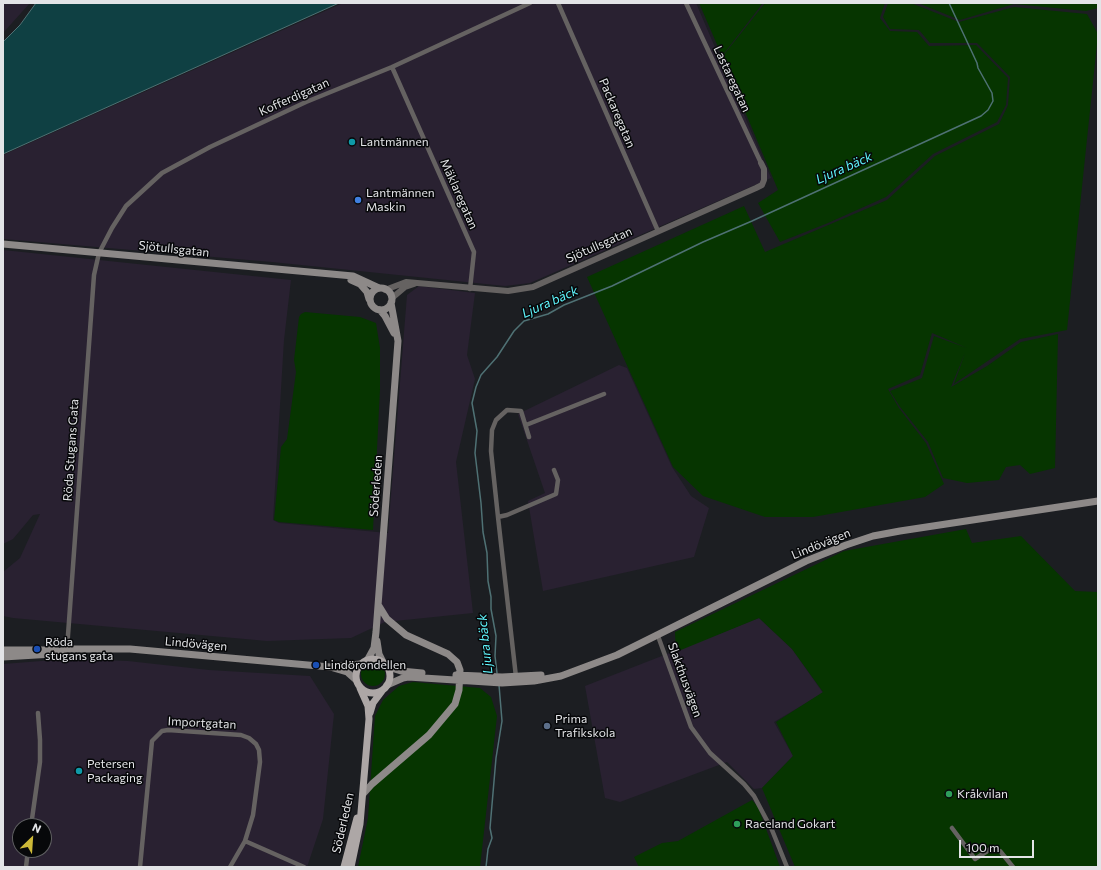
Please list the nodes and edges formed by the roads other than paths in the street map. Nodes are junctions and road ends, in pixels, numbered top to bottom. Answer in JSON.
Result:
{"nodes":[{"id":1,"x":530,"y":3,"type":"edge"},
{"id":2,"x":558,"y":3,"type":"edge"},
{"id":3,"x":686,"y":3,"type":"edge"},
{"id":4,"x":392,"y":67,"type":"junction"},
{"id":5,"x":761,"y":163,"type":"joint"},
{"id":6,"x":658,"y":231,"type":"junction"},
{"id":7,"x":3,"y":244,"type":"edge"},
{"id":8,"x":99,"y":253,"type":"junction"},
{"id":9,"x":342,"y":276,"type":"junction"},
{"id":10,"x":415,"y":284,"type":"junction"},
{"id":11,"x":470,"y":288,"type":"junction"},
{"id":12,"x":382,"y":289,"type":"junction"},
{"id":13,"x":370,"y":300,"type":"junction"},
{"id":14,"x":391,"y":301,"type":"junction"},
{"id":15,"x":380,"y":310,"type":"junction"},
{"id":16,"x":398,"y":341,"type":"junction"},
{"id":17,"x":604,"y":394,"type":"dead end"},
{"id":18,"x":526,"y":426,"type":"junction"},
{"id":19,"x":529,"y":437,"type":"dead end"},
{"id":20,"x":554,"y":470,"type":"dead end"},
{"id":21,"x":1098,"y":501,"type":"edge"},
{"id":22,"x":498,"y":517,"type":"junction"},
{"id":23,"x":378,"y":604,"type":"junction"},
{"id":24,"x":376,"y":632,"type":"junction"},
{"id":25,"x":658,"y":636,"type":"junction"},
{"id":26,"x":3,"y":650,"type":"edge"},
{"id":27,"x":64,"y":650,"type":"junction"},
{"id":28,"x":3,"y":657,"type":"edge"},
{"id":29,"x":368,"y":659,"type":"junction"},
{"id":30,"x":361,"y":664,"type":"junction"},
{"id":31,"x":385,"y":664,"type":"junction"},
{"id":32,"x":330,"y":667,"type":"junction"},
{"id":33,"x":571,"y":671,"type":"junction"},
{"id":34,"x":516,"y":677,"type":"junction"},
{"id":35,"x":460,"y":678,"type":"junction"},
{"id":36,"x":356,"y":680,"type":"junction"},
{"id":37,"x":499,"y":680,"type":"junction"},
{"id":38,"x":360,"y":688,"type":"junction"},
{"id":39,"x":385,"y":688,"type":"junction"},
{"id":40,"x":38,"y":714,"type":"dead end"},
{"id":41,"x":369,"y":719,"type":"junction"},
{"id":42,"x":364,"y":783,"type":"junction"},
{"id":43,"x":363,"y":794,"type":"junction"},
{"id":44,"x":32,"y":818,"type":"edge"},
{"id":45,"x":952,"y":828,"type":"dead end"},
{"id":46,"x":245,"y":841,"type":"junction"},
{"id":47,"x":140,"y":867,"type":"edge"},
{"id":48,"x":230,"y":867,"type":"edge"},
{"id":49,"x":304,"y":867,"type":"edge"},
{"id":50,"x":344,"y":867,"type":"edge"},
{"id":51,"x":351,"y":867,"type":"edge"},
{"id":52,"x":787,"y":867,"type":"edge"},
{"id":53,"x":1013,"y":867,"type":"edge"}],
"edges":[{"from":1,"to":4,"type":"street","name":"Kofferdigatan"},
{"from":2,"to":6,"type":"street","name":"Packaregatan"},
{"from":3,"to":5,"type":"street","name":"Lastaregatan"},
{"from":4,"to":8,"type":"street","name":"Kofferdigatan"},
{"from":4,"to":11,"type":"street","name":"Mäklaregatan"},
{"from":5,"to":6,"type":"street","name":"Sjötullsgatan"},
{"from":6,"to":11,"type":"street","name":"Sjötullsgatan"},
{"from":7,"to":8,"type":"main road","name":"Sjötullsgatan"},
{"from":8,"to":9,"type":"main road","name":"Sjötullsgatan"},
{"from":8,"to":27,"type":"street","name":"Röda Stugans Gata"},
{"from":9,"to":12,"type":"main road","name":"Sjötullsgatan"},
{"from":9,"to":13,"type":"main road","name":"Sjötullsgatan"},
{"from":10,"to":11,"type":"street","name":"Sjötullsgatan"},
{"from":10,"to":12,"type":"street","name":"Sjötullsgatan"},
{"from":10,"to":14,"type":"street"},
{"from":12,"to":13,"type":"main road"},
{"from":12,"to":14,"type":"main road"},
{"from":13,"to":15,"type":"main road"},
{"from":14,"to":15,"type":"main road"},
{"from":14,"to":16,"type":"main road","name":"Söderleden"},
{"from":15,"to":16,"type":"main road"},
{"from":16,"to":23,"type":"main road","name":"Söderleden"},
{"from":17,"to":18,"type":"street"},
{"from":18,"to":19,"type":"street"},
{"from":18,"to":22,"type":"street"},
{"from":20,"to":22,"type":"street"},
{"from":21,"to":25,"type":"main road","name":"Lindövägen"},
{"from":22,"to":34,"type":"street"},
{"from":23,"to":24,"type":"main road","name":"Söderleden"},
{"from":23,"to":35,"type":"main road"},
{"from":24,"to":29,"type":"main road","name":"Söderleden"},
{"from":24,"to":31,"type":"main road","name":"Söderleden"},
{"from":25,"to":33,"type":"main road","name":"Lindövägen"},
{"from":25,"to":52,"type":"street","name":"Slakthusvägen"},
{"from":26,"to":27,"type":"main road","name":"Lindövägen"},
{"from":27,"to":28,"type":"main road","name":"Lindövägen"},
{"from":27,"to":32,"type":"main road","name":"Lindövägen"},
{"from":29,"to":30,"type":"main road"},
{"from":29,"to":31,"type":"main road"},
{"from":30,"to":32,"type":"main road","name":"Lindövägen"},
{"from":30,"to":36,"type":"main road"},
{"from":31,"to":35,"type":"main road","name":"Lindövägen"},
{"from":31,"to":39,"type":"main road"},
{"from":32,"to":36,"type":"main road","name":"Lindövägen"},
{"from":33,"to":34,"type":"main road","name":"Lindövägen"},
{"from":33,"to":37,"type":"main road","name":"Lindövägen"},
{"from":34,"to":37,"type":"main road","name":"Lindövägen"},
{"from":35,"to":37,"type":"main road","name":"Lindövägen"},
{"from":35,"to":39,"type":"main road","name":"Lindövägen"},
{"from":35,"to":43,"type":"main road"},
{"from":36,"to":38,"type":"main road"},
{"from":38,"to":39,"type":"main road"},
{"from":38,"to":41,"type":"main road","name":"Söderleden"},
{"from":39,"to":41,"type":"main road","name":"Söderleden"},
{"from":40,"to":44,"type":"street"},
{"from":41,"to":42,"type":"main road","name":"Söderleden"},
{"from":42,"to":43,"type":"main road","name":"Söderleden"},
{"from":42,"to":50,"type":"main road","name":"Söderleden"},
{"from":43,"to":51,"type":"main road","name":"Söderleden"},
{"from":45,"to":53,"type":"street"},
{"from":46,"to":47,"type":"street","name":"Importgatan"},
{"from":46,"to":48,"type":"street","name":"Importgatan"},
{"from":46,"to":49,"type":"street"}]}
